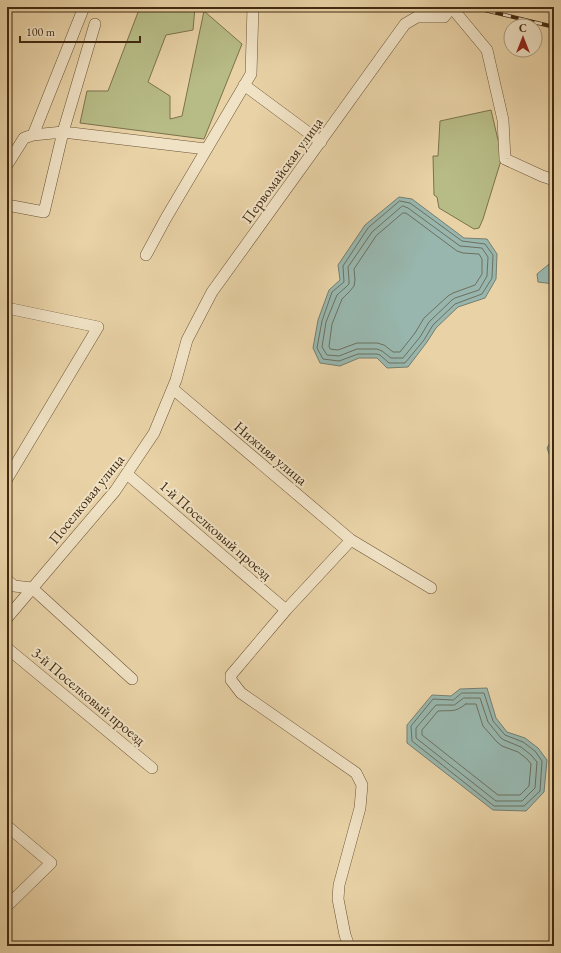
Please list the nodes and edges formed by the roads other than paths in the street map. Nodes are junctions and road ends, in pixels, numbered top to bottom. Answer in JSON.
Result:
{"nodes":[{"id":1,"x":83,"y":7,"type":"edge"},
{"id":2,"x":254,"y":7,"type":"edge"},
{"id":3,"x":452,"y":8,"type":"edge"},
{"id":4,"x":95,"y":24,"type":"dead end"},
{"id":5,"x":244,"y":85,"type":"junction"},
{"id":6,"x":63,"y":132,"type":"junction"},
{"id":7,"x":33,"y":135,"type":"junction"},
{"id":8,"x":321,"y":142,"type":"junction"},
{"id":9,"x":206,"y":149,"type":"junction"},
{"id":10,"x":7,"y":165,"type":"edge"},
{"id":11,"x":554,"y":180,"type":"edge"},
{"id":12,"x":7,"y":206,"type":"edge"},
{"id":13,"x":146,"y":255,"type":"dead end"},
{"id":14,"x":7,"y":308,"type":"edge"},
{"id":15,"x":173,"y":389,"type":"junction"},
{"id":16,"x":127,"y":474,"type":"junction"},
{"id":17,"x":7,"y":479,"type":"edge"},
{"id":18,"x":350,"y":540,"type":"junction"},
{"id":19,"x":7,"y":580,"type":"edge"},
{"id":20,"x":32,"y":588,"type":"junction"},
{"id":21,"x":431,"y":588,"type":"dead end"},
{"id":22,"x":286,"y":610,"type":"junction"},
{"id":23,"x":7,"y":618,"type":"edge"},
{"id":24,"x":7,"y":648,"type":"edge"},
{"id":25,"x":132,"y":679,"type":"dead end"},
{"id":26,"x":152,"y":768,"type":"dead end"},
{"id":27,"x":7,"y":826,"type":"edge"},
{"id":28,"x":7,"y":906,"type":"edge"},
{"id":29,"x":350,"y":946,"type":"edge"}],
"edges":[{"from":1,"to":7,"type":"street"},
{"from":2,"to":5,"type":"street"},
{"from":3,"to":8,"type":"street","name":"Первомайская улица"},
{"from":3,"to":11,"type":"street"},
{"from":4,"to":6,"type":"street"},
{"from":5,"to":8,"type":"street"},
{"from":5,"to":9,"type":"street"},
{"from":6,"to":7,"type":"street"},
{"from":6,"to":9,"type":"street"},
{"from":6,"to":12,"type":"street"},
{"from":7,"to":10,"type":"street"},
{"from":8,"to":15,"type":"street","name":"Первомайская улица"},
{"from":9,"to":13,"type":"street"},
{"from":14,"to":17,"type":"street"},
{"from":15,"to":16,"type":"street","name":"Поселковая улица"},
{"from":15,"to":18,"type":"street","name":"Нижняя улица"},
{"from":16,"to":20,"type":"street","name":"Поселковая улица"},
{"from":16,"to":22,"type":"street","name":"1-й Поселковый проезд"},
{"from":18,"to":21,"type":"street","name":"Нижняя улица"},
{"from":18,"to":22,"type":"street"},
{"from":19,"to":20,"type":"street"},
{"from":20,"to":23,"type":"street","name":"Поселковая улица"},
{"from":20,"to":25,"type":"street"},
{"from":22,"to":29,"type":"street"},
{"from":24,"to":26,"type":"street","name":"3-й Поселковый проезд"},
{"from":27,"to":28,"type":"street"}]}
